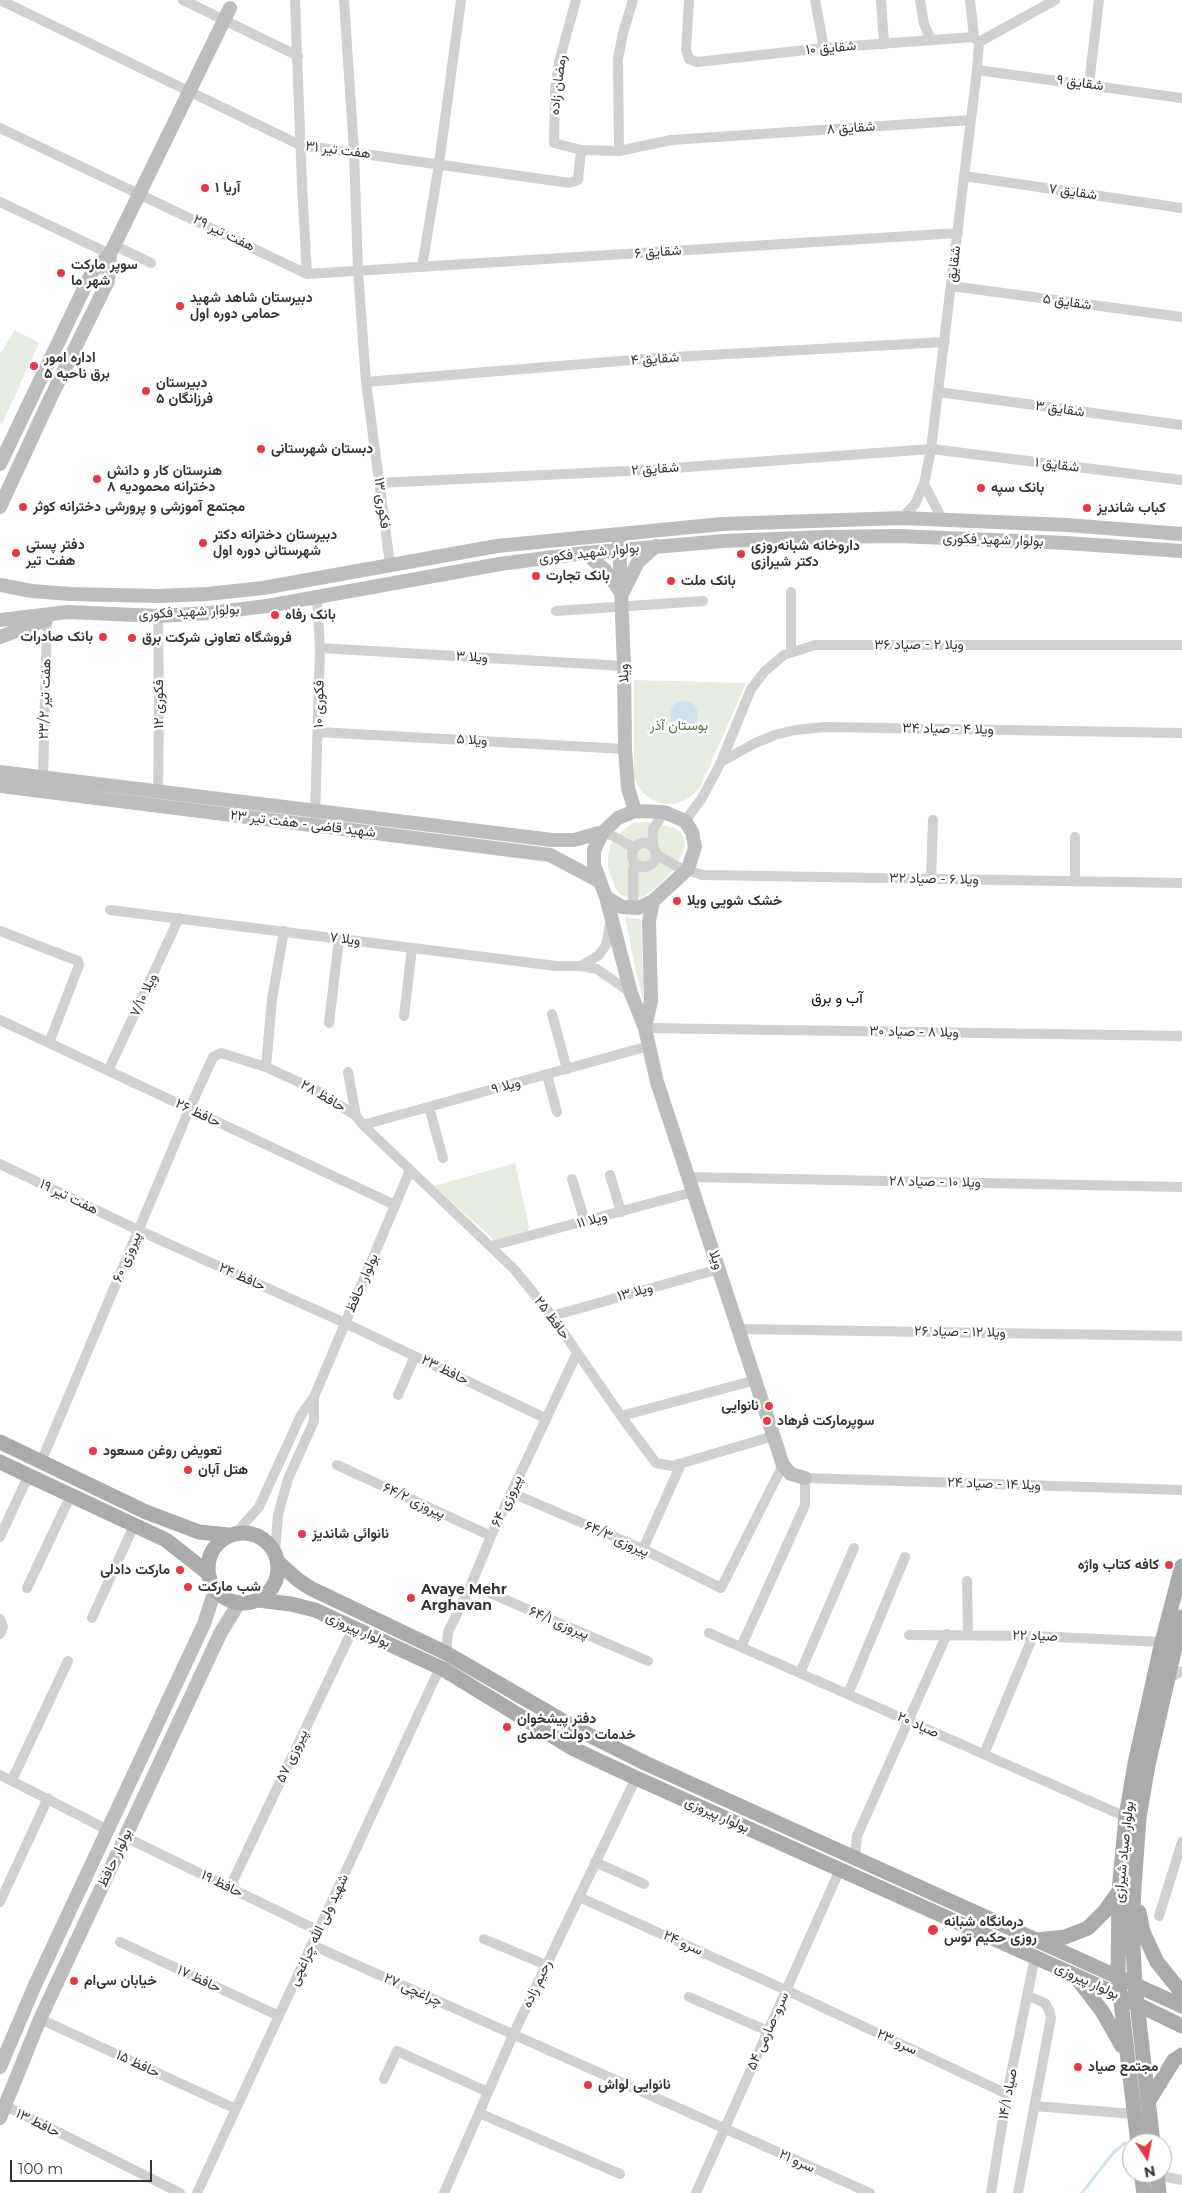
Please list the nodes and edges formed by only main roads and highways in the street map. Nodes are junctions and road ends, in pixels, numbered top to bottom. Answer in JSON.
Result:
{"nodes":[{"id":1,"x":0,"y":1442,"type":"edge"},
{"id":2,"x":0,"y":1462,"type":"edge"},
{"id":3,"x":232,"y":1534,"type":"junction"},
{"id":4,"x":277,"y":1557,"type":"junction"},
{"id":5,"x":1182,"y":1566,"type":"edge"},
{"id":6,"x":208,"y":1574,"type":"junction"},
{"id":7,"x":258,"y":1600,"type":"junction"},
{"id":8,"x":1182,"y":1618,"type":"edge"},
{"id":9,"x":1179,"y":1640,"type":"edge"},
{"id":10,"x":1126,"y":1889,"type":"junction"},
{"id":11,"x":1035,"y":1940,"type":"junction"},
{"id":12,"x":1074,"y":1975,"type":"junction"},
{"id":13,"x":1118,"y":1977,"type":"junction"},
{"id":14,"x":1134,"y":1985,"type":"junction"},
{"id":15,"x":1182,"y":1992,"type":"edge"},
{"id":16,"x":1120,"y":1996,"type":"junction"},
{"id":17,"x":1136,"y":2005,"type":"junction"},
{"id":18,"x":1182,"y":2006,"type":"edge"},
{"id":19,"x":1182,"y":2026,"type":"edge"},
{"id":20,"x":1182,"y":2055,"type":"edge"},
{"id":21,"x":1128,"y":2058,"type":"junction"},
{"id":22,"x":1148,"y":2102,"type":"junction"},
{"id":23,"x":1137,"y":2133,"type":"edge"},
{"id":24,"x":1152,"y":2133,"type":"edge"}],
"edges":[{"from":1,"to":3,"type":"main road"},
{"from":2,"to":6,"type":"main road"},
{"from":3,"to":4,"type":"main road"},
{"from":3,"to":6,"type":"main road"},
{"from":4,"to":7,"type":"main road"},
{"from":4,"to":11,"type":"main road","name":"بولوار پیروزی"},
{"from":5,"to":10,"type":"main road","name":"بولوار صیاد شیرازی"},
{"from":6,"to":7,"type":"main road"},
{"from":7,"to":12,"type":"main road","name":"بولوار پیروزی"},
{"from":8,"to":9,"type":"main road","name":"بولوار صیاد شیرازی"},
{"from":9,"to":10,"type":"main road","name":"بولوار صیاد شیرازی"},
{"from":10,"to":11,"type":"main road"},
{"from":10,"to":13,"type":"main road","name":"بولوار صیاد شیرازی"},
{"from":10,"to":14,"type":"main road","name":"بولوار صیاد شیرازی"},
{"from":10,"to":15,"type":"main road"},
{"from":11,"to":13,"type":"main road","name":"بولوار پیروزی"},
{"from":12,"to":16,"type":"main road","name":"بولوار پیروزی"},
{"from":12,"to":21,"type":"main road"},
{"from":13,"to":14,"type":"main road","name":"بولوار پیروزی"},
{"from":13,"to":16,"type":"main road","name":"بولوار صیاد شیرازی"},
{"from":14,"to":17,"type":"main road","name":"بولوار صیاد شیرازی"},
{"from":14,"to":18,"type":"main road","name":"بولوار پیروزی"},
{"from":16,"to":17,"type":"main road","name":"بولوار پیروزی"},
{"from":16,"to":21,"type":"main road","name":"بولوار صیاد شیرازی"},
{"from":17,"to":19,"type":"main road","name":"بولوار پیروزی"},
{"from":17,"to":22,"type":"main road","name":"بولوار صیاد شیرازی"},
{"from":20,"to":22,"type":"main road"},
{"from":21,"to":23,"type":"main road","name":"بولوار صیاد شیرازی"},
{"from":22,"to":24,"type":"main road","name":"بولوار صیاد شیرازی"}]}
